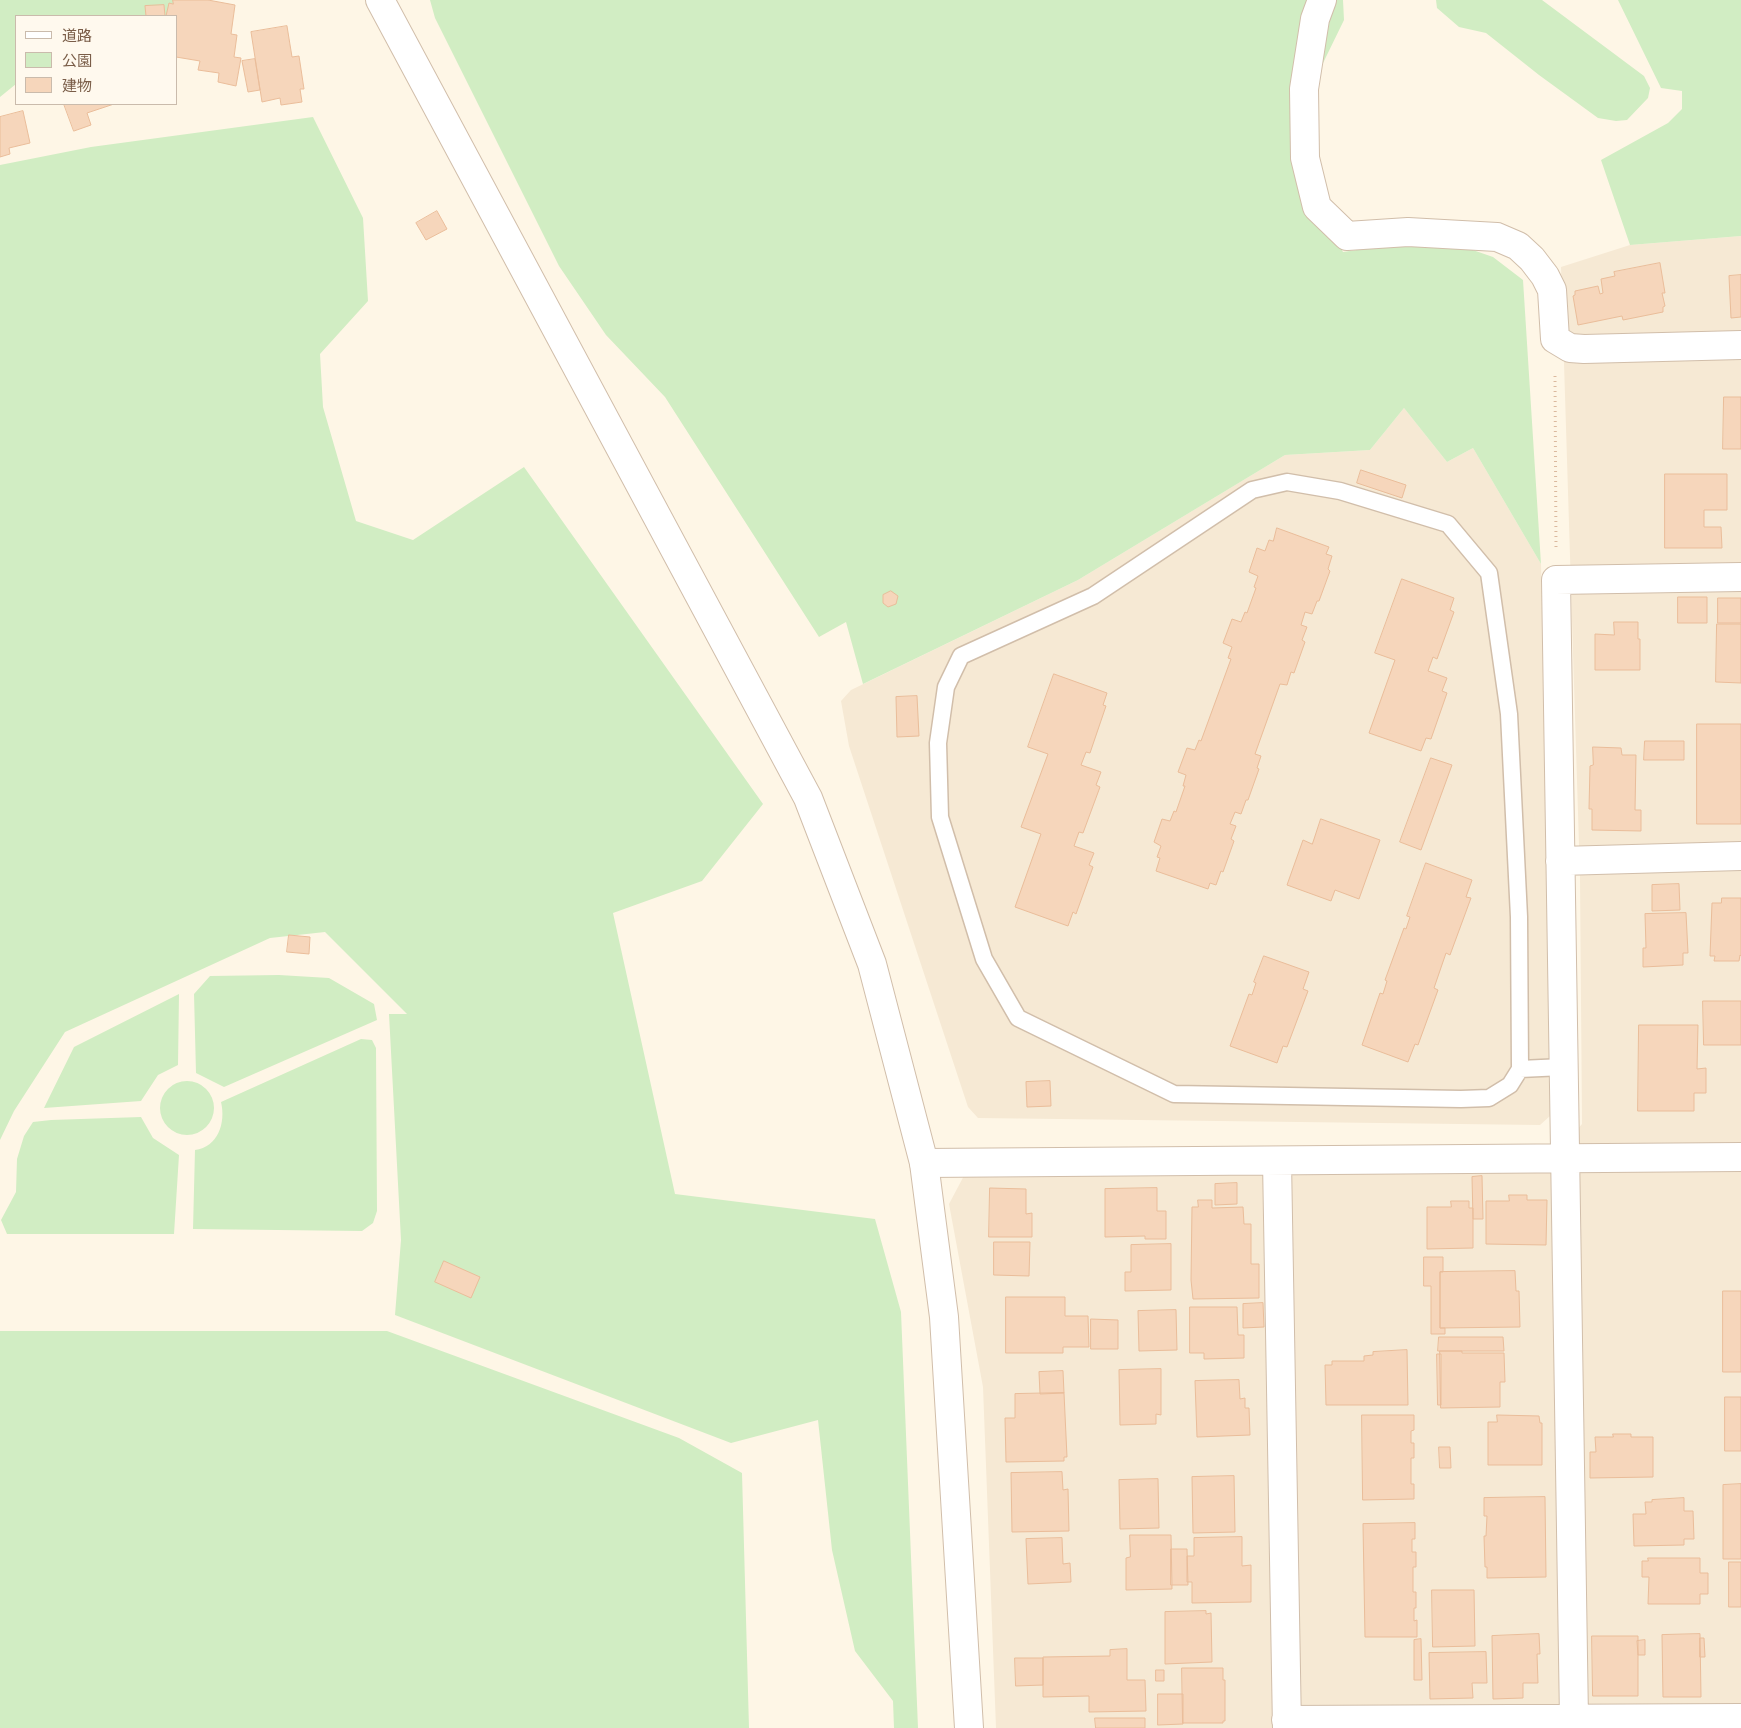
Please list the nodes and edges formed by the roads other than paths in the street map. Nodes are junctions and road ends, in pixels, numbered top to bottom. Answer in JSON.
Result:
{"nodes":[{"id":1,"x":380,"y":0,"type":"edge"},
{"id":2,"x":1322,"y":0,"type":"edge"},
{"id":3,"x":1741,"y":345,"type":"edge"},
{"id":4,"x":1741,"y":576,"type":"edge"},
{"id":5,"x":1741,"y":856,"type":"edge"},
{"id":6,"x":1560,"y":861,"type":"junction"},
{"id":7,"x":1563,"y":1067,"type":"junction"},
{"id":8,"x":1520,"y":1069,"type":"junction"},
{"id":9,"x":1741,"y":1156,"type":"edge"},
{"id":10,"x":1565,"y":1158,"type":"junction"},
{"id":11,"x":1277,"y":1160,"type":"junction"},
{"id":12,"x":924,"y":1164,"type":"junction"},
{"id":13,"x":1741,"y":1718,"type":"edge"},
{"id":14,"x":1574,"y":1719,"type":"junction"},
{"id":15,"x":1286,"y":1724,"type":"edge"},
{"id":16,"x":969,"y":1728,"type":"edge"}],
"edges":[{"from":1,"to":12,"type":"street"},
{"from":2,"to":3,"type":"street"},
{"from":4,"to":6,"type":"street"},
{"from":5,"to":6,"type":"street"},
{"from":6,"to":7,"type":"street"},
{"from":7,"to":8,"type":"lane"},
{"from":7,"to":10,"type":"street"},
{"from":8,"to":8,"type":"lane"},
{"from":9,"to":10,"type":"street"},
{"from":10,"to":11,"type":"street"},
{"from":10,"to":14,"type":"street"},
{"from":11,"to":12,"type":"street"},
{"from":11,"to":15,"type":"street"},
{"from":12,"to":16,"type":"street"},
{"from":13,"to":14,"type":"street"},
{"from":14,"to":15,"type":"street"}]}
